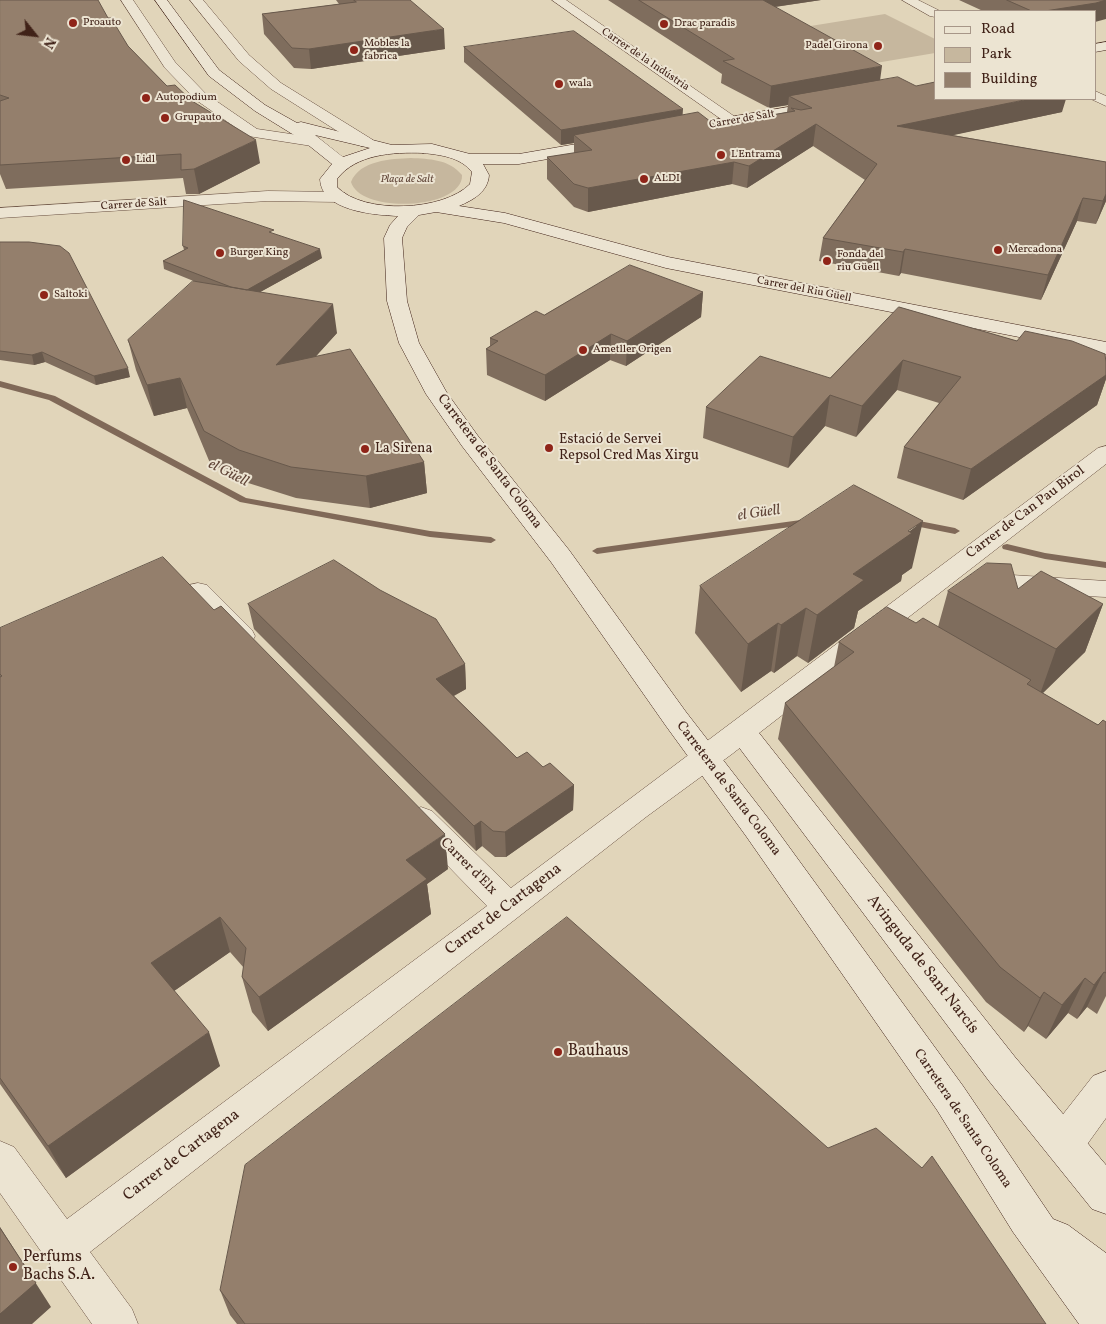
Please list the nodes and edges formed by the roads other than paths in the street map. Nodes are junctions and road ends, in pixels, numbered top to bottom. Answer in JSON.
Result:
{"nodes":[{"id":1,"x":127,"y":0,"type":"edge"},
{"id":2,"x":161,"y":0,"type":"edge"},
{"id":3,"x":196,"y":0,"type":"edge"},
{"id":4,"x":558,"y":0,"type":"edge"},
{"id":5,"x":908,"y":0,"type":"edge"},
{"id":6,"x":934,"y":13,"type":"edge"},
{"id":7,"x":842,"y":101,"type":"edge"},
{"id":8,"x":733,"y":121,"type":"junction"},
{"id":9,"x":288,"y":124,"type":"junction"},
{"id":10,"x":666,"y":133,"type":"edge"},
{"id":11,"x":628,"y":140,"type":"edge"},
{"id":12,"x":312,"y":141,"type":"junction"},
{"id":13,"x":367,"y":144,"type":"junction"},
{"id":14,"x":394,"y":149,"type":"junction"},
{"id":15,"x":466,"y":159,"type":"junction"},
{"id":16,"x":519,"y":159,"type":"junction"},
{"id":17,"x":342,"y":164,"type":"junction"},
{"id":18,"x":329,"y":181,"type":"junction"},
{"id":19,"x":477,"y":184,"type":"junction"},
{"id":20,"x":268,"y":196,"type":"junction"},
{"id":21,"x":339,"y":197,"type":"junction"},
{"id":22,"x":436,"y":207,"type":"junction"},
{"id":23,"x":378,"y":210,"type":"junction"},
{"id":24,"x":414,"y":210,"type":"junction"},
{"id":25,"x":0,"y":213,"type":"edge"},
{"id":26,"x":505,"y":218,"type":"junction"},
{"id":27,"x":393,"y":238,"type":"junction"},
{"id":28,"x":1106,"y":348,"type":"edge"},
{"id":29,"x":1106,"y":453,"type":"edge"},
{"id":30,"x":947,"y":574,"type":"junction"},
{"id":31,"x":1106,"y":589,"type":"edge"},
{"id":32,"x":198,"y":591,"type":"edge"},
{"id":33,"x":260,"y":656,"type":"edge"},
{"id":34,"x":742,"y":731,"type":"junction"},
{"id":35,"x":706,"y":758,"type":"junction"},
{"id":36,"x":403,"y":800,"type":"edge"},
{"id":37,"x":509,"y":908,"type":"junction"},
{"id":38,"x":1106,"y":1088,"type":"edge"},
{"id":39,"x":1064,"y":1144,"type":"junction"},
{"id":40,"x":0,"y":1160,"type":"edge"},
{"id":41,"x":1106,"y":1195,"type":"edge"},
{"id":42,"x":1027,"y":1218,"type":"junction"},
{"id":43,"x":62,"y":1248,"type":"junction"},
{"id":44,"x":1106,"y":1280,"type":"edge"},
{"id":45,"x":117,"y":1324,"type":"edge"},
{"id":46,"x":1105,"y":1324,"type":"edge"}],
"edges":[{"from":1,"to":12,"type":"street"},
{"from":2,"to":9,"type":"street"},
{"from":3,"to":13,"type":"street"},
{"from":4,"to":8,"type":"street","name":"Carrer de la Indústria"},
{"from":5,"to":6,"type":"street"},
{"from":7,"to":8,"type":"street","name":"Carrer de Salt"},
{"from":8,"to":10,"type":"street","name":"Carrer de Salt"},
{"from":9,"to":12,"type":"street"},
{"from":9,"to":13,"type":"street"},
{"from":11,"to":16,"type":"street"},
{"from":12,"to":17,"type":"street"},
{"from":13,"to":14,"type":"street"},
{"from":14,"to":15,"type":"street"},
{"from":14,"to":17,"type":"street"},
{"from":15,"to":16,"type":"street"},
{"from":15,"to":19,"type":"street"},
{"from":16,"to":19,"type":"street"},
{"from":17,"to":18,"type":"street"},
{"from":18,"to":20,"type":"street","name":"Carrer de Salt"},
{"from":18,"to":21,"type":"street"},
{"from":19,"to":22,"type":"street"},
{"from":19,"to":26,"type":"street","name":"Carrer del Riu Güell"},
{"from":20,"to":21,"type":"street","name":"Carrer de Salt"},
{"from":20,"to":25,"type":"street","name":"Carrer de Salt"},
{"from":21,"to":23,"type":"street"},
{"from":22,"to":24,"type":"street"},
{"from":22,"to":26,"type":"street","name":"Carrer del Riu Güell"},
{"from":23,"to":24,"type":"street"},
{"from":23,"to":27,"type":"street","name":"Carretera de Santa Coloma"},
{"from":24,"to":27,"type":"street"},
{"from":26,"to":28,"type":"street","name":"Carrer del Riu Güell"},
{"from":27,"to":35,"type":"street","name":"Carretera de Santa Coloma"},
{"from":29,"to":30,"type":"street","name":"Carrer de Can Pau Birol"},
{"from":30,"to":31,"type":"street"},
{"from":30,"to":34,"type":"street","name":"Carrer de Cartagena"},
{"from":32,"to":33,"type":"street"},
{"from":34,"to":35,"type":"street","name":"Carrer de Cartagena"},
{"from":34,"to":39,"type":"street","name":"Avinguda de Sant Narcís"},
{"from":35,"to":37,"type":"street","name":"Carrer de Cartagena"},
{"from":35,"to":42,"type":"street","name":"Carretera de Santa Coloma"},
{"from":36,"to":37,"type":"street","name":"Carrer d'Elx"},
{"from":37,"to":43,"type":"street","name":"Carrer de Cartagena"},
{"from":38,"to":39,"type":"street"},
{"from":39,"to":41,"type":"street","name":"Avinguda de Sant Narcís"},
{"from":40,"to":43,"type":"street"},
{"from":42,"to":44,"type":"street"},
{"from":42,"to":46,"type":"street","name":"Carretera de Santa Coloma"},
{"from":43,"to":45,"type":"street"}]}
